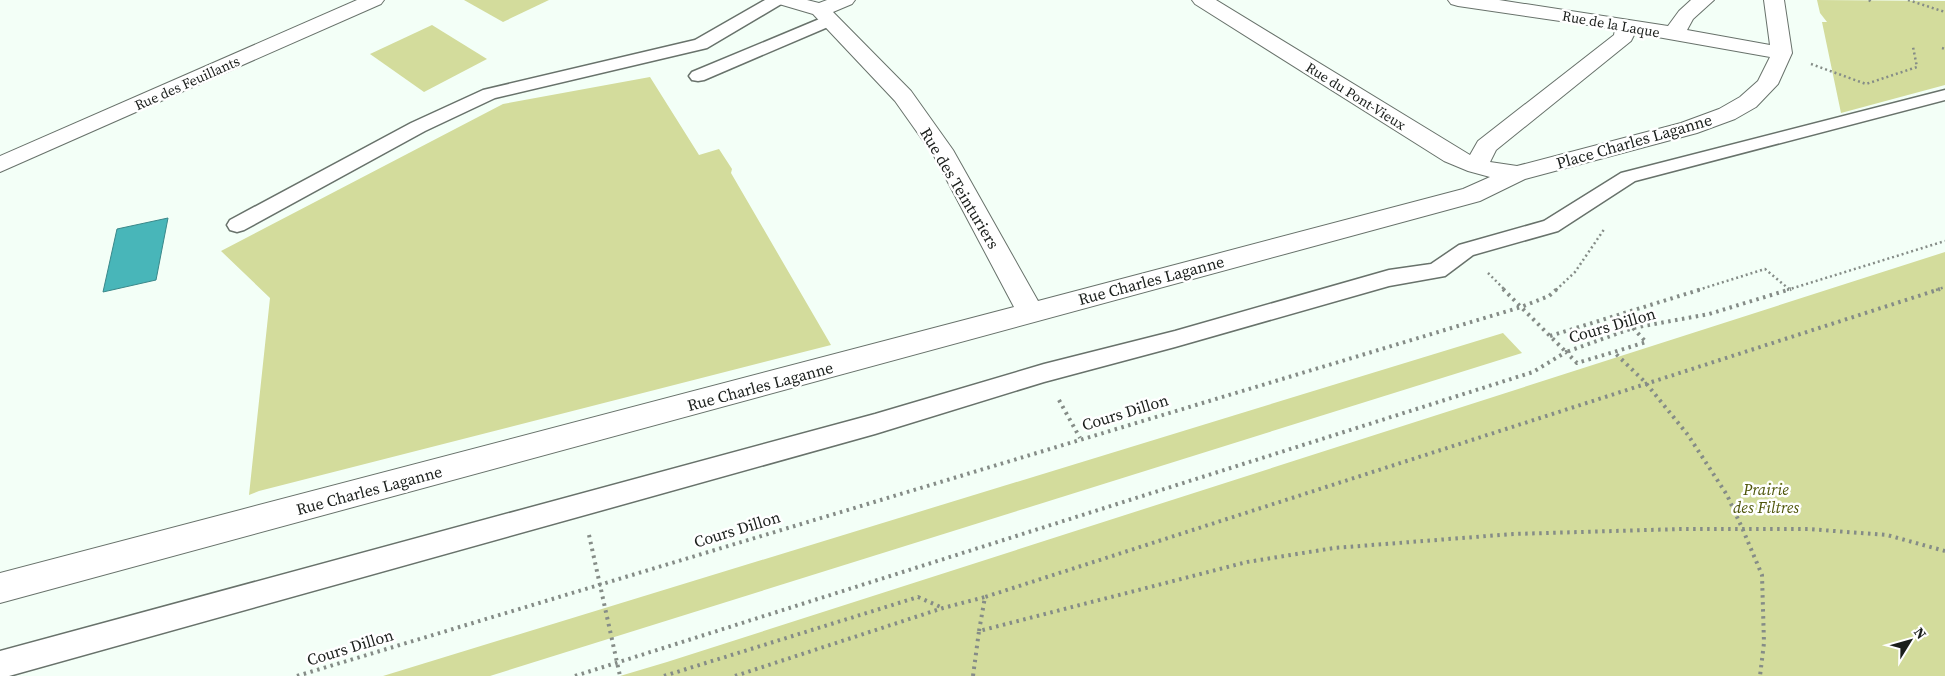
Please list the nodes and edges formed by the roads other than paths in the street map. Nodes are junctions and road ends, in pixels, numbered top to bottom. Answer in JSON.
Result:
{"nodes":[{"id":1,"x":374,"y":0,"type":"edge"},
{"id":2,"x":777,"y":0,"type":"edge"},
{"id":3,"x":786,"y":0,"type":"edge"},
{"id":4,"x":845,"y":0,"type":"edge"},
{"id":5,"x":1202,"y":0,"type":"edge"},
{"id":6,"x":1458,"y":0,"type":"edge"},
{"id":7,"x":1704,"y":0,"type":"edge"},
{"id":8,"x":1774,"y":0,"type":"edge"},
{"id":9,"x":824,"y":15,"type":"junction"},
{"id":10,"x":1626,"y":26,"type":"junction"},
{"id":11,"x":1675,"y":35,"type":"junction"},
{"id":12,"x":1782,"y":53,"type":"junction"},
{"id":13,"x":698,"y":76,"type":"dead end"},
{"id":14,"x":1945,"y":95,"type":"edge"},
{"id":15,"x":0,"y":165,"type":"edge"},
{"id":16,"x":1476,"y":166,"type":"junction"},
{"id":17,"x":1517,"y":174,"type":"junction"},
{"id":18,"x":237,"y":225,"type":"dead end"},
{"id":19,"x":1031,"y":313,"type":"junction"},
{"id":20,"x":0,"y":588,"type":"edge"},
{"id":21,"x":0,"y":665,"type":"edge"}],
"edges":[{"from":1,"to":15,"type":"street","name":"Rue des Feuillants"},
{"from":2,"to":18,"type":"lane"},
{"from":3,"to":9,"type":"street","name":"Rue des Teinturiers"},
{"from":4,"to":9,"type":"street"},
{"from":5,"to":16,"type":"street","name":"Rue du Pont-Vieux"},
{"from":6,"to":10,"type":"street","name":"Rue de la Laque"},
{"from":7,"to":11,"type":"street"},
{"from":8,"to":12,"type":"street"},
{"from":9,"to":13,"type":"lane"},
{"from":9,"to":19,"type":"street","name":"Rue des Teinturiers"},
{"from":10,"to":11,"type":"street","name":"Rue de la Laque"},
{"from":10,"to":16,"type":"street"},
{"from":11,"to":12,"type":"street"},
{"from":12,"to":17,"type":"street","name":"Place Charles Laganne"},
{"from":14,"to":21,"type":"lane"},
{"from":16,"to":17,"type":"street","name":"Rue du Pont-Vieux"},
{"from":17,"to":19,"type":"street","name":"Rue Charles Laganne"},
{"from":19,"to":20,"type":"street","name":"Rue Charles Laganne"}]}
